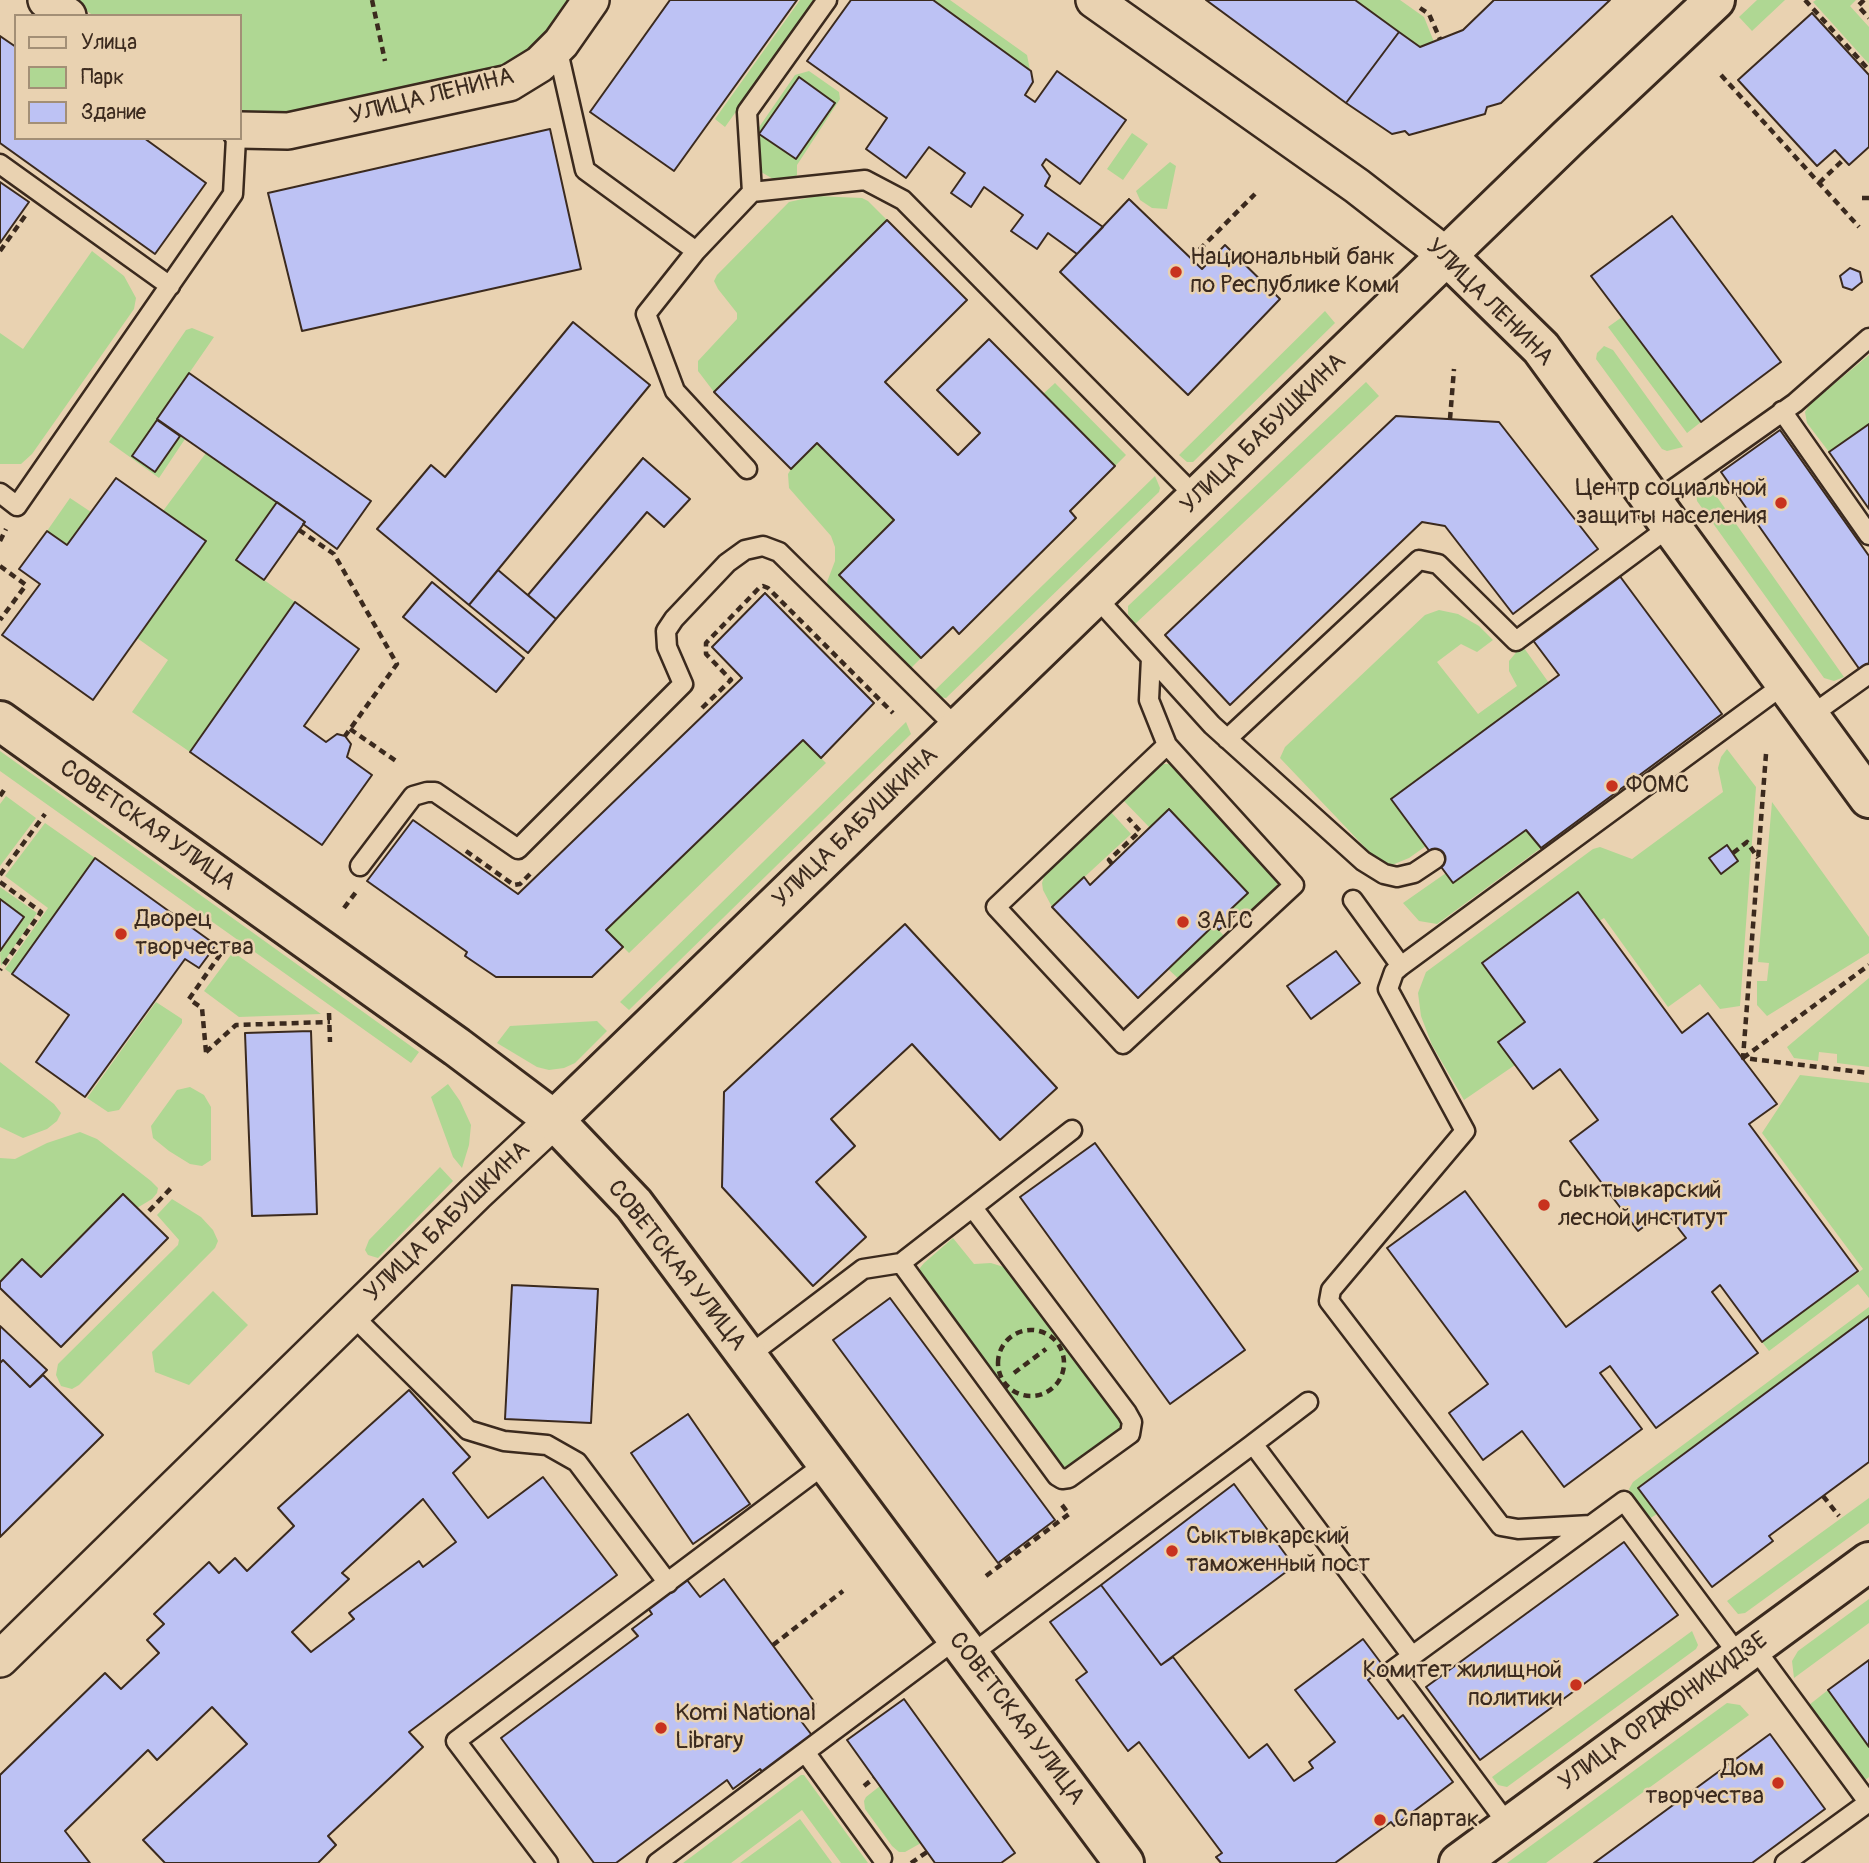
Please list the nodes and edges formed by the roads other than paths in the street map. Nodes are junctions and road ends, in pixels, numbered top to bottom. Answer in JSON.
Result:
{"nodes":[{"id":1,"x":46,"y":0,"type":"edge"},
{"id":2,"x":591,"y":0,"type":"edge"},
{"id":3,"x":827,"y":0,"type":"edge"},
{"id":4,"x":1094,"y":0,"type":"edge"},
{"id":5,"x":1715,"y":0,"type":"edge"},
{"id":6,"x":65,"y":14,"type":"edge"},
{"id":7,"x":557,"y":47,"type":"junction"},
{"id":8,"x":242,"y":130,"type":"edge"},
{"id":9,"x":236,"y":140,"type":"edge"},
{"id":10,"x":0,"y":164,"type":"edge"},
{"id":11,"x":752,"y":192,"type":"junction"},
{"id":12,"x":696,"y":251,"type":"junction"},
{"id":13,"x":1447,"y":256,"type":"junction"},
{"id":14,"x":170,"y":286,"type":"junction"},
{"id":15,"x":1869,"y":338,"type":"edge"},
{"id":16,"x":1782,"y":411,"type":"junction"},
{"id":17,"x":747,"y":469,"type":"dead end"},
{"id":18,"x":0,"y":494,"type":"edge"},
{"id":19,"x":1197,"y":498,"type":"junction"},
{"id":20,"x":1663,"y":514,"type":"junction"},
{"id":21,"x":1869,"y":535,"type":"edge"},
{"id":22,"x":1095,"y":596,"type":"junction"},
{"id":23,"x":1151,"y":658,"type":"junction"},
{"id":24,"x":1869,"y":674,"type":"edge"},
{"id":25,"x":1786,"y":683,"type":"junction"},
{"id":26,"x":1810,"y":716,"type":"junction"},
{"id":27,"x":0,"y":721,"type":"edge"},
{"id":28,"x":958,"y":729,"type":"junction"},
{"id":29,"x":1227,"y":739,"type":"junction"},
{"id":30,"x":1167,"y":746,"type":"junction"},
{"id":31,"x":1869,"y":798,"type":"edge"},
{"id":32,"x":1436,"y":859,"type":"dead end"},
{"id":33,"x":360,"y":866,"type":"dead end"},
{"id":34,"x":1353,"y":901,"type":"dead end"},
{"id":35,"x":1401,"y":966,"type":"junction"},
{"id":36,"x":554,"y":1120,"type":"junction"},
{"id":37,"x":1072,"y":1130,"type":"dead end"},
{"id":38,"x":973,"y":1208,"type":"junction"},
{"id":39,"x":901,"y":1263,"type":"junction"},
{"id":40,"x":352,"y":1315,"type":"junction"},
{"id":41,"x":747,"y":1357,"type":"junction"},
{"id":42,"x":1308,"y":1402,"type":"dead end"},
{"id":43,"x":1253,"y":1444,"type":"junction"},
{"id":44,"x":825,"y":1464,"type":"junction"},
{"id":45,"x":1591,"y":1525,"type":"junction"},
{"id":46,"x":1869,"y":1562,"type":"edge"},
{"id":47,"x":668,"y":1583,"type":"junction"},
{"id":48,"x":963,"y":1648,"type":"junction"},
{"id":49,"x":1747,"y":1652,"type":"junction"},
{"id":50,"x":1412,"y":1656,"type":"junction"},
{"id":51,"x":0,"y":1659,"type":"edge"},
{"id":52,"x":805,"y":1752,"type":"junction"},
{"id":53,"x":1869,"y":1802,"type":"edge"},
{"id":54,"x":1509,"y":1826,"type":"junction"},
{"id":55,"x":882,"y":1858,"type":"dead end"},
{"id":56,"x":548,"y":1863,"type":"edge"},
{"id":57,"x":657,"y":1863,"type":"edge"},
{"id":58,"x":1124,"y":1863,"type":"edge"},
{"id":59,"x":1458,"y":1863,"type":"edge"},
{"id":60,"x":1785,"y":1863,"type":"edge"}],
"edges":[{"from":1,"to":6,"type":"street"},
{"from":2,"to":7,"type":"street","name":"УЛИЦА ЛЕНИНА"},
{"from":3,"to":11,"type":"lane"},
{"from":4,"to":13,"type":"street","name":"УЛИЦА ЛЕНИНА"},
{"from":5,"to":13,"type":"street","name":"УЛИЦА БАБУШКИНА"},
{"from":7,"to":8,"type":"street","name":"УЛИЦА ЛЕНИНА"},
{"from":7,"to":12,"type":"lane"},
{"from":9,"to":14,"type":"lane"},
{"from":10,"to":14,"type":"lane"},
{"from":11,"to":12,"type":"lane"},
{"from":11,"to":19,"type":"lane"},
{"from":12,"to":17,"type":"lane"},
{"from":13,"to":19,"type":"street","name":"УЛИЦА БАБУШКИНА"},
{"from":13,"to":20,"type":"street","name":"УЛИЦА ЛЕНИНА"},
{"from":14,"to":18,"type":"lane"},
{"from":15,"to":16,"type":"lane"},
{"from":16,"to":20,"type":"lane"},
{"from":16,"to":21,"type":"lane"},
{"from":19,"to":22,"type":"street","name":"УЛИЦА БАБУШКИНА"},
{"from":20,"to":25,"type":"street","name":"УЛИЦА ЛЕНИНА"},
{"from":20,"to":29,"type":"lane"},
{"from":22,"to":23,"type":"lane"},
{"from":22,"to":28,"type":"street","name":"УЛИЦА БАБУШКИНА"},
{"from":23,"to":29,"type":"lane"},
{"from":23,"to":30,"type":"lane"},
{"from":24,"to":26,"type":"lane"},
{"from":25,"to":26,"type":"street","name":"УЛИЦА ЛЕНИНА"},
{"from":25,"to":35,"type":"lane"},
{"from":26,"to":31,"type":"street","name":"УЛИЦА ЛЕНИНА"},
{"from":27,"to":36,"type":"street","name":"СОВЕТСКАЯ УЛИЦА"},
{"from":28,"to":33,"type":"lane"},
{"from":28,"to":36,"type":"street","name":"УЛИЦА БАБУШКИНА"},
{"from":29,"to":32,"type":"lane"},
{"from":30,"to":30,"type":"lane"},
{"from":34,"to":35,"type":"lane"},
{"from":35,"to":45,"type":"lane"},
{"from":36,"to":40,"type":"street","name":"УЛИЦА БАБУШКИНА"},
{"from":36,"to":41,"type":"street","name":"СОВЕТСКАЯ УЛИЦА"},
{"from":37,"to":38,"type":"lane"},
{"from":38,"to":39,"type":"lane"},
{"from":38,"to":39,"type":"lane"},
{"from":39,"to":41,"type":"lane"},
{"from":40,"to":47,"type":"lane"},
{"from":40,"to":51,"type":"street","name":"УЛИЦА БАБУШКИНА"},
{"from":41,"to":44,"type":"street","name":"СОВЕТСКАЯ УЛИЦА"},
{"from":42,"to":43,"type":"lane"},
{"from":43,"to":48,"type":"lane"},
{"from":43,"to":50,"type":"lane"},
{"from":44,"to":47,"type":"lane"},
{"from":44,"to":48,"type":"street","name":"СОВЕТСКАЯ УЛИЦА"},
{"from":45,"to":49,"type":"lane"},
{"from":45,"to":50,"type":"lane"},
{"from":46,"to":49,"type":"street","name":"УЛИЦА ОРДЖОНИКИДЗЕ"},
{"from":47,"to":56,"type":"lane"},
{"from":48,"to":52,"type":"lane"},
{"from":48,"to":58,"type":"street","name":"СОВЕТСКАЯ УЛИЦА"},
{"from":49,"to":53,"type":"lane"},
{"from":49,"to":54,"type":"street","name":"УЛИЦА ОРДЖОНИКИДЗЕ"},
{"from":50,"to":54,"type":"lane"},
{"from":52,"to":55,"type":"lane"},
{"from":52,"to":57,"type":"lane"},
{"from":53,"to":60,"type":"lane"},
{"from":54,"to":59,"type":"street","name":"УЛИЦА ОРДЖОНИКИДЗЕ"}]}
